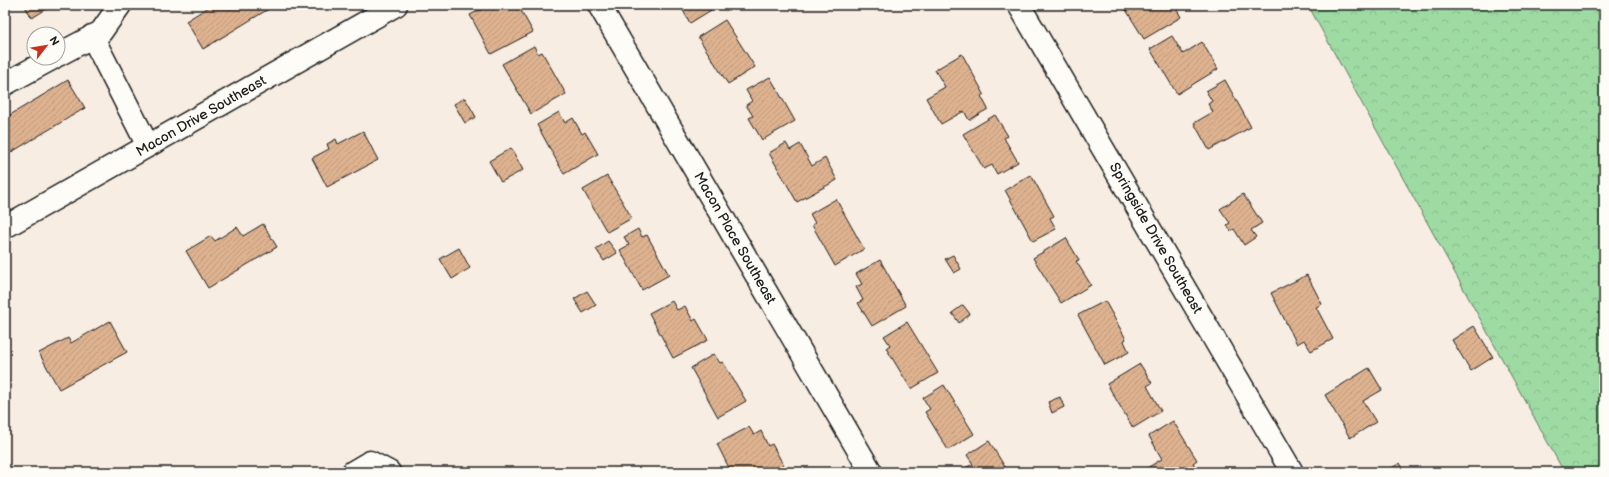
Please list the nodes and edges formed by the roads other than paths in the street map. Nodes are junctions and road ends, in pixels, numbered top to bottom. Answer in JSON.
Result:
{"nodes":[{"id":1,"x":120,"y":5,"type":"edge"},
{"id":2,"x":396,"y":5,"type":"edge"},
{"id":3,"x":599,"y":5,"type":"edge"},
{"id":4,"x":1019,"y":5,"type":"edge"},
{"id":5,"x":92,"y":36,"type":"junction"},
{"id":6,"x":66,"y":51,"type":"edge"},
{"id":7,"x":38,"y":66,"type":"edge"},
{"id":8,"x":5,"y":84,"type":"edge"},
{"id":9,"x":148,"y":146,"type":"junction"},
{"id":10,"x":5,"y":228,"type":"edge"},
{"id":11,"x":353,"y":472,"type":"edge"},
{"id":12,"x":389,"y":472,"type":"edge"},
{"id":13,"x":871,"y":472,"type":"edge"},
{"id":14,"x":1292,"y":472,"type":"edge"}],
"edges":[{"from":1,"to":5,"type":"street"},
{"from":2,"to":9,"type":"street","name":"Macon Drive Southeast"},
{"from":3,"to":13,"type":"street","name":"Macon Place Southeast"},
{"from":4,"to":14,"type":"street","name":"Springside Drive Southeast"},
{"from":5,"to":6,"type":"street"},
{"from":5,"to":9,"type":"street"},
{"from":7,"to":8,"type":"street"},
{"from":9,"to":10,"type":"street","name":"Macon Drive Southeast"},
{"from":11,"to":12,"type":"street"}]}
